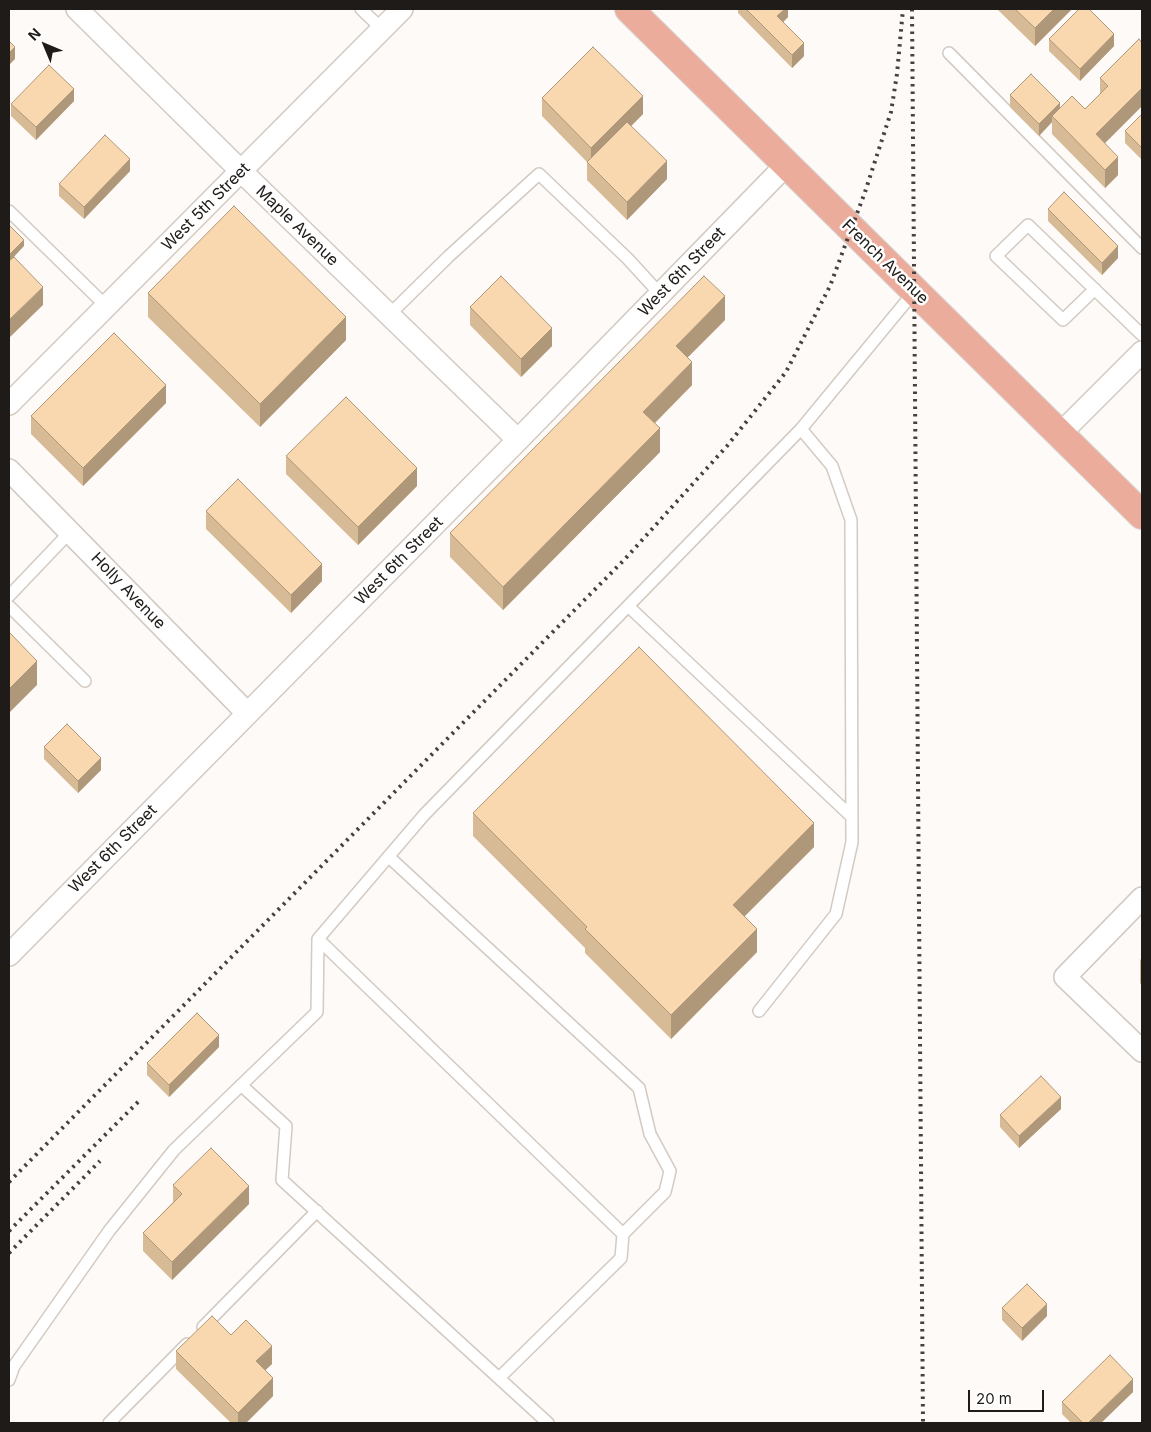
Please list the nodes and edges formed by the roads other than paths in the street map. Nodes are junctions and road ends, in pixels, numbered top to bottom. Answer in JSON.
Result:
{"nodes":[{"id":1,"x":77,"y":9,"type":"edge"},
{"id":2,"x":361,"y":9,"type":"edge"},
{"id":3,"x":402,"y":9,"type":"edge"},
{"id":4,"x":629,"y":9,"type":"edge"},
{"id":5,"x":382,"y":29,"type":"junction"},
{"id":6,"x":949,"y":53,"type":"dead end"},
{"id":7,"x":786,"y":165,"type":"junction"},
{"id":8,"x":241,"y":171,"type":"junction"},
{"id":9,"x":9,"y":211,"type":"edge"},
{"id":10,"x":1142,"y":248,"type":"edge"},
{"id":11,"x":1095,"y":289,"type":"junction"},
{"id":12,"x":914,"y":292,"type":"junction"},
{"id":13,"x":660,"y":294,"type":"junction"},
{"id":14,"x":106,"y":306,"type":"junction"},
{"id":15,"x":389,"y":315,"type":"junction"},
{"id":16,"x":1142,"y":334,"type":"edge"},
{"id":17,"x":1142,"y":352,"type":"edge"},
{"id":18,"x":9,"y":404,"type":"edge"},
{"id":19,"x":801,"y":429,"type":"junction"},
{"id":20,"x":1060,"y":434,"type":"junction"},
{"id":21,"x":518,"y":440,"type":"junction"},
{"id":22,"x":9,"y":470,"type":"edge"},
{"id":23,"x":1142,"y":515,"type":"edge"},
{"id":24,"x":70,"y":532,"type":"junction"},
{"id":25,"x":9,"y":596,"type":"edge"},
{"id":26,"x":9,"y":606,"type":"edge"},
{"id":27,"x":628,"y":606,"type":"junction"},
{"id":28,"x":85,"y":681,"type":"dead end"},
{"id":29,"x":247,"y":713,"type":"junction"},
{"id":30,"x":852,"y":816,"type":"junction"},
{"id":31,"x":389,"y":857,"type":"junction"},
{"id":32,"x":1142,"y":898,"type":"edge"},
{"id":33,"x":318,"y":939,"type":"junction"},
{"id":34,"x":9,"y":955,"type":"edge"},
{"id":35,"x":759,"y":1011,"type":"dead end"},
{"id":36,"x":1142,"y":1051,"type":"edge"},
{"id":37,"x":241,"y":1085,"type":"junction"},
{"id":38,"x":317,"y":1211,"type":"junction"},
{"id":39,"x":623,"y":1234,"type":"junction"},
{"id":40,"x":499,"y":1378,"type":"junction"},
{"id":41,"x":9,"y":1380,"type":"edge"},
{"id":42,"x":109,"y":1423,"type":"edge"},
{"id":43,"x":548,"y":1423,"type":"edge"}],
"edges":[{"from":1,"to":8,"type":"street","name":"Maple Avenue"},
{"from":2,"to":5,"type":"lane"},
{"from":3,"to":5,"type":"street","name":"West 5th Street"},
{"from":4,"to":7,"type":"main road","name":"French Avenue"},
{"from":5,"to":8,"type":"street","name":"West 5th Street"},
{"from":6,"to":10,"type":"lane"},
{"from":7,"to":12,"type":"main road","name":"French Avenue"},
{"from":7,"to":13,"type":"street","name":"West 6th Street"},
{"from":8,"to":14,"type":"street","name":"West 5th Street"},
{"from":8,"to":15,"type":"street","name":"Maple Avenue"},
{"from":9,"to":14,"type":"lane"},
{"from":11,"to":11,"type":"lane"},
{"from":11,"to":16,"type":"lane"},
{"from":12,"to":19,"type":"lane"},
{"from":12,"to":20,"type":"main road","name":"French Avenue"},
{"from":13,"to":15,"type":"lane"},
{"from":13,"to":21,"type":"street","name":"West 6th Street"},
{"from":14,"to":18,"type":"street","name":"West 5th Street"},
{"from":15,"to":21,"type":"street","name":"Maple Avenue"},
{"from":17,"to":20,"type":"street"},
{"from":19,"to":27,"type":"lane"},
{"from":19,"to":30,"type":"lane"},
{"from":20,"to":23,"type":"main road","name":"French Avenue"},
{"from":21,"to":29,"type":"street","name":"West 6th Street"},
{"from":22,"to":24,"type":"street","name":"Holly Avenue"},
{"from":24,"to":25,"type":"lane"},
{"from":24,"to":29,"type":"street","name":"Holly Avenue"},
{"from":26,"to":28,"type":"lane"},
{"from":27,"to":30,"type":"lane"},
{"from":27,"to":31,"type":"lane"},
{"from":29,"to":34,"type":"street","name":"West 6th Street"},
{"from":30,"to":35,"type":"lane"},
{"from":31,"to":33,"type":"lane"},
{"from":31,"to":39,"type":"lane"},
{"from":32,"to":36,"type":"street"},
{"from":33,"to":37,"type":"lane"},
{"from":33,"to":39,"type":"lane"},
{"from":37,"to":38,"type":"lane"},
{"from":37,"to":41,"type":"lane"},
{"from":38,"to":40,"type":"lane"},
{"from":38,"to":42,"type":"lane"},
{"from":39,"to":40,"type":"lane"},
{"from":40,"to":43,"type":"lane"}]}
